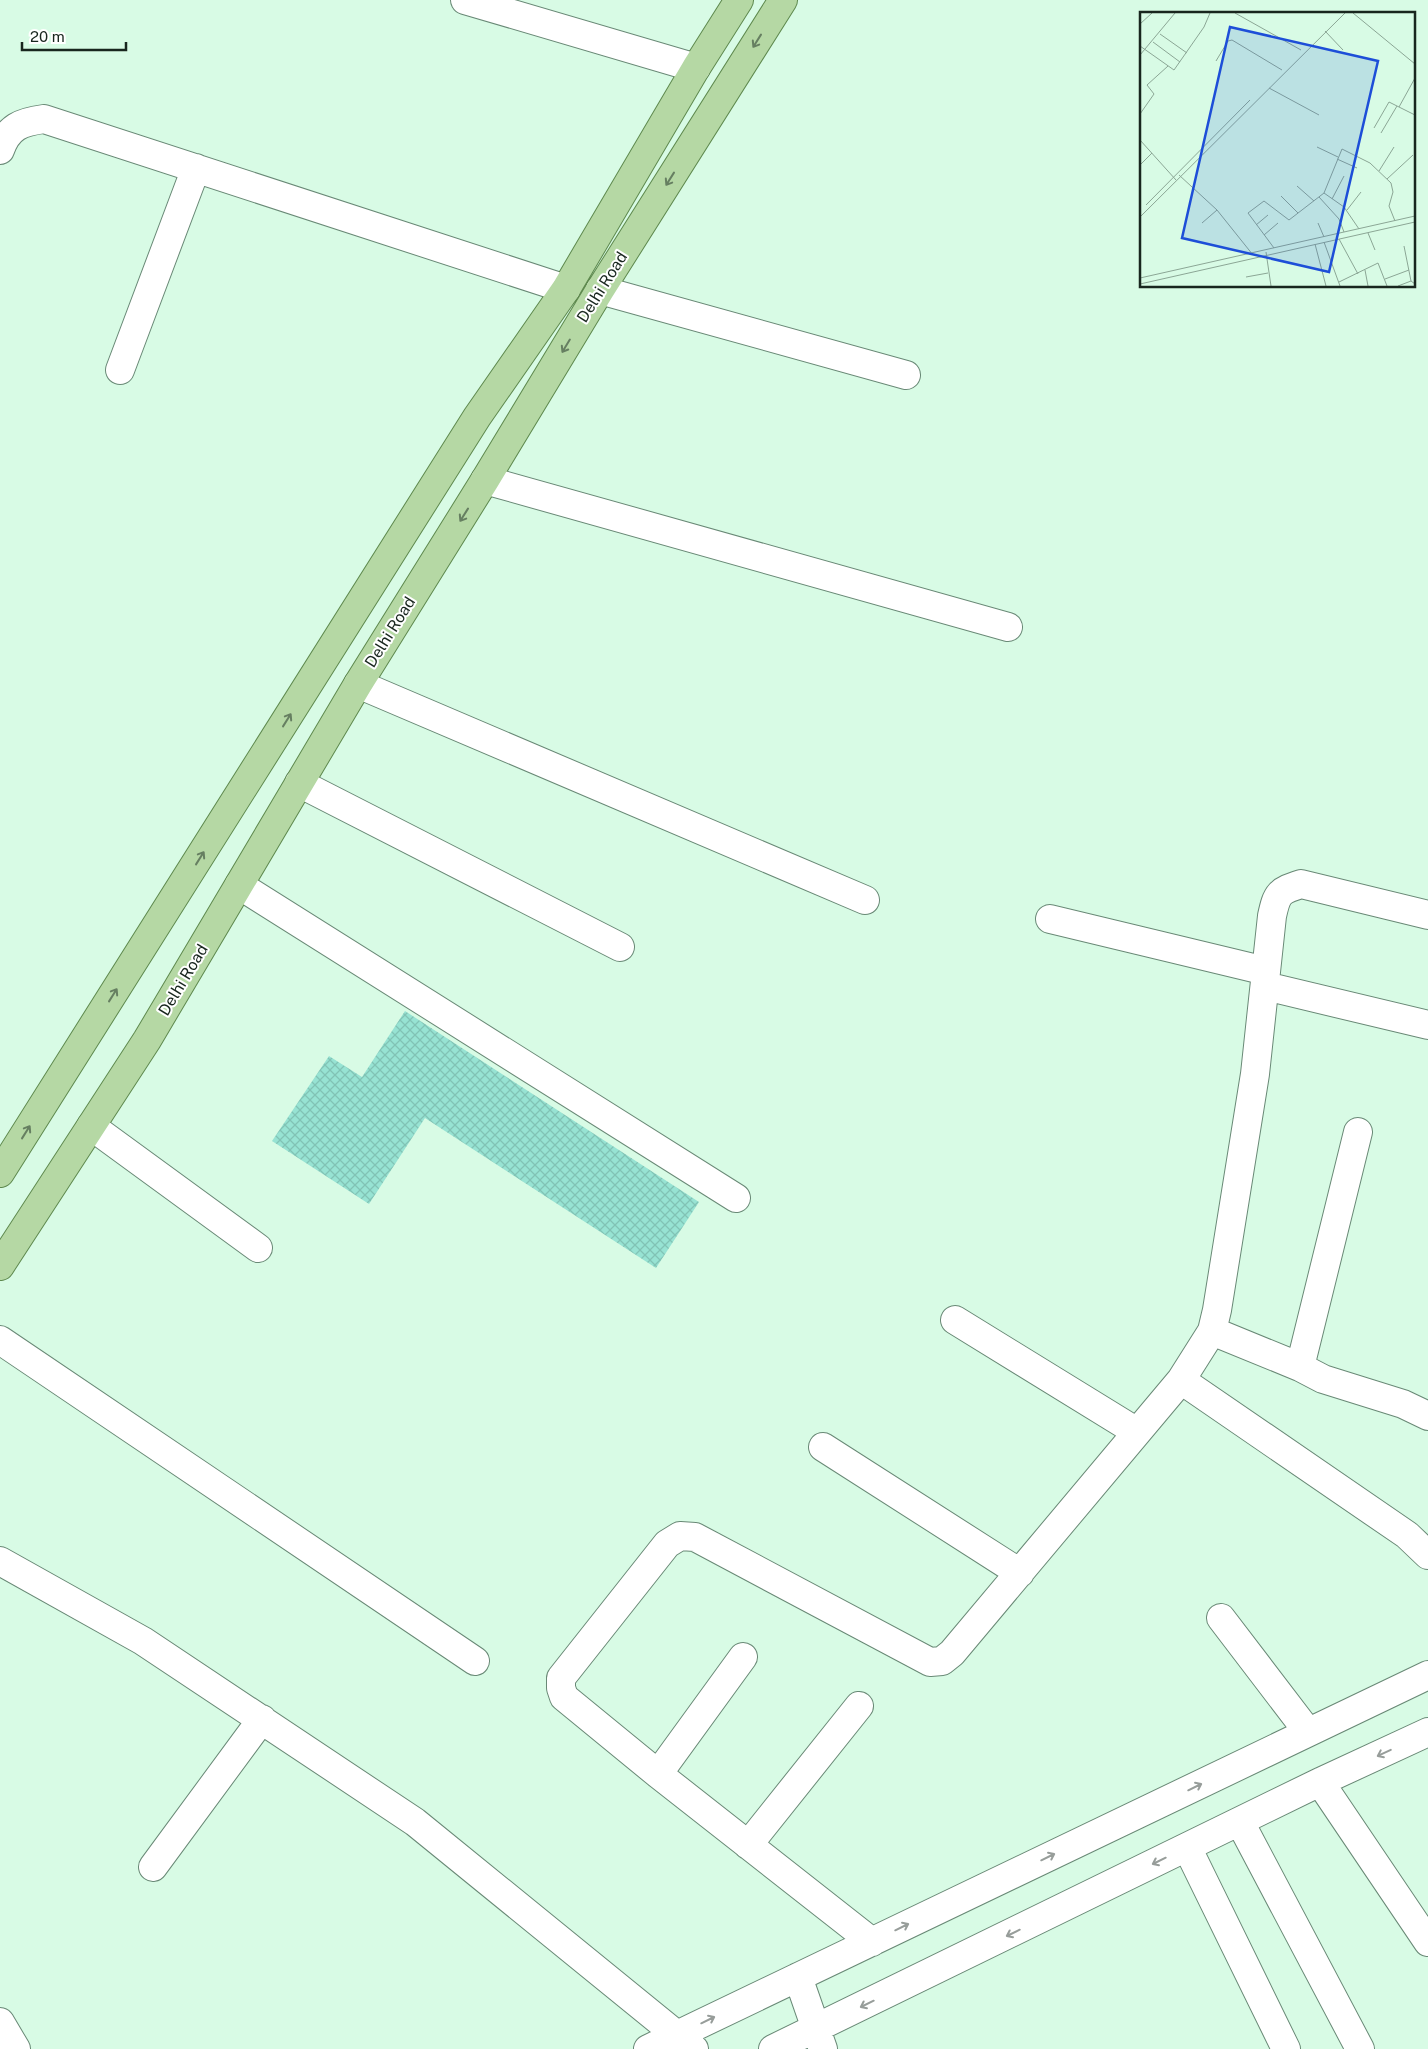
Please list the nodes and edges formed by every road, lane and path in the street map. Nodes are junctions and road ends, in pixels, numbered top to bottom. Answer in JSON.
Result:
{"nodes":[{"id":1,"x":465,"y":0,"type":"edge"},
{"id":2,"x":739,"y":0,"type":"edge"},
{"id":3,"x":783,"y":0,"type":"edge"},
{"id":4,"x":696,"y":68,"type":"junction"},
{"id":5,"x":0,"y":150,"type":"edge"},
{"id":6,"x":196,"y":168,"type":"junction"},
{"id":7,"x":566,"y":289,"type":"junction"},
{"id":8,"x":600,"y":290,"type":"junction"},
{"id":9,"x":120,"y":370,"type":"dead end"},
{"id":10,"x":906,"y":375,"type":"dead end"},
{"id":11,"x":486,"y":480,"type":"junction"},
{"id":12,"x":1008,"y":627,"type":"dead end"},
{"id":13,"x":358,"y":684,"type":"junction"},
{"id":14,"x":299,"y":783,"type":"junction"},
{"id":15,"x":239,"y":884,"type":"junction"},
{"id":16,"x":865,"y":900,"type":"dead end"},
{"id":17,"x":1428,"y":914,"type":"edge"},
{"id":18,"x":1050,"y":919,"type":"dead end"},
{"id":19,"x":620,"y":947,"type":"dead end"},
{"id":20,"x":1266,"y":978,"type":"junction"},
{"id":21,"x":1428,"y":1025,"type":"edge"},
{"id":22,"x":91,"y":1126,"type":"junction"},
{"id":23,"x":1358,"y":1132,"type":"dead end"},
{"id":24,"x":0,"y":1174,"type":"edge"},
{"id":25,"x":736,"y":1198,"type":"dead end"},
{"id":26,"x":258,"y":1248,"type":"dead end"},
{"id":27,"x":0,"y":1266,"type":"edge"},
{"id":28,"x":955,"y":1320,"type":"dead end"},
{"id":29,"x":1212,"y":1331,"type":"junction"},
{"id":30,"x":0,"y":1340,"type":"edge"},
{"id":31,"x":1300,"y":1367,"type":"junction"},
{"id":32,"x":1181,"y":1380,"type":"junction"},
{"id":33,"x":1428,"y":1416,"type":"edge"},
{"id":34,"x":1137,"y":1432,"type":"junction"},
{"id":35,"x":823,"y":1447,"type":"dead end"},
{"id":36,"x":1428,"y":1555,"type":"edge"},
{"id":37,"x":0,"y":1561,"type":"edge"},
{"id":38,"x":1020,"y":1572,"type":"junction"},
{"id":39,"x":1221,"y":1618,"type":"dead end"},
{"id":40,"x":743,"y":1657,"type":"dead end"},
{"id":41,"x":475,"y":1661,"type":"dead end"},
{"id":42,"x":1428,"y":1675,"type":"edge"},
{"id":43,"x":859,"y":1706,"type":"dead end"},
{"id":44,"x":262,"y":1718,"type":"junction"},
{"id":45,"x":1308,"y":1732,"type":"junction"},
{"id":46,"x":1428,"y":1732,"type":"edge"},
{"id":47,"x":658,"y":1774,"type":"junction"},
{"id":48,"x":1320,"y":1782,"type":"junction"},
{"id":49,"x":1240,"y":1822,"type":"junction"},
{"id":50,"x":748,"y":1845,"type":"junction"},
{"id":51,"x":1187,"y":1848,"type":"junction"},
{"id":52,"x":153,"y":1867,"type":"dead end"},
{"id":53,"x":872,"y":1942,"type":"junction"},
{"id":54,"x":1428,"y":1942,"type":"edge"},
{"id":55,"x":798,"y":1977,"type":"junction"},
{"id":56,"x":0,"y":2022,"type":"edge"},
{"id":57,"x":819,"y":2039,"type":"edge"},
{"id":58,"x":686,"y":2042,"type":"edge"},
{"id":59,"x":16,"y":2049,"type":"edge"},
{"id":60,"x":648,"y":2049,"type":"edge"},
{"id":61,"x":773,"y":2049,"type":"edge"},
{"id":62,"x":1286,"y":2049,"type":"edge"},
{"id":63,"x":1360,"y":2049,"type":"edge"}],
"edges":[{"from":1,"to":4,"type":"street"},
{"from":2,"to":4,"type":"main road"},
{"from":3,"to":8,"type":"main road","name":"Delhi Road","one_way":true},
{"from":4,"to":7,"type":"main road"},
{"from":5,"to":6,"type":"street"},
{"from":6,"to":7,"type":"street"},
{"from":6,"to":9,"type":"street"},
{"from":24,"to":7,"type":"main road","one_way":true},
{"from":8,"to":10,"type":"street"},
{"from":8,"to":11,"type":"main road","name":"Delhi Road","one_way":true},
{"from":11,"to":12,"type":"street"},
{"from":11,"to":13,"type":"main road","name":"Delhi Road","one_way":true},
{"from":13,"to":14,"type":"main road","name":"Delhi Road"},
{"from":13,"to":16,"type":"street"},
{"from":14,"to":15,"type":"main road","name":"Delhi Road"},
{"from":14,"to":19,"type":"street"},
{"from":15,"to":22,"type":"main road","name":"Delhi Road"},
{"from":15,"to":25,"type":"street"},
{"from":17,"to":20,"type":"street"},
{"from":18,"to":20,"type":"street"},
{"from":20,"to":21,"type":"street"},
{"from":20,"to":29,"type":"street"},
{"from":22,"to":26,"type":"street"},
{"from":22,"to":27,"type":"main road","name":"Delhi Road"},
{"from":23,"to":31,"type":"street"},
{"from":28,"to":34,"type":"street"},
{"from":29,"to":31,"type":"street"},
{"from":29,"to":32,"type":"street"},
{"from":30,"to":41,"type":"street"},
{"from":31,"to":33,"type":"street"},
{"from":32,"to":34,"type":"street"},
{"from":32,"to":36,"type":"street"},
{"from":34,"to":38,"type":"street"},
{"from":35,"to":38,"type":"street"},
{"from":37,"to":44,"type":"street"},
{"from":38,"to":47,"type":"street"},
{"from":39,"to":45,"type":"street"},
{"from":40,"to":47,"type":"street"},
{"from":42,"to":45,"type":"street"},
{"from":43,"to":50,"type":"street"},
{"from":44,"to":52,"type":"street"},
{"from":44,"to":58,"type":"street"},
{"from":53,"to":45,"type":"street","one_way":true},
{"from":46,"to":48,"type":"street","one_way":true},
{"from":47,"to":50,"type":"street"},
{"from":48,"to":49,"type":"street"},
{"from":48,"to":54,"type":"street"},
{"from":49,"to":51,"type":"street"},
{"from":49,"to":63,"type":"street"},
{"from":50,"to":53,"type":"street"},
{"from":51,"to":57,"type":"street","one_way":true},
{"from":51,"to":62,"type":"street"},
{"from":53,"to":55,"type":"street"},
{"from":55,"to":57,"type":"street"},
{"from":58,"to":55,"type":"street","one_way":true},
{"from":56,"to":59,"type":"street"},
{"from":57,"to":61,"type":"street"},
{"from":58,"to":60,"type":"street"}]}
